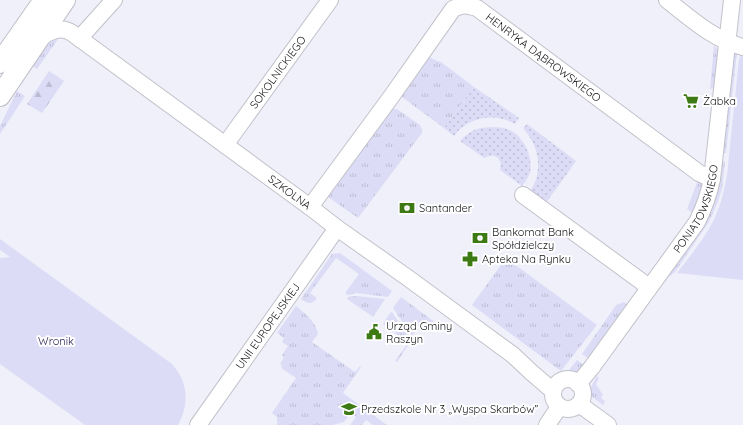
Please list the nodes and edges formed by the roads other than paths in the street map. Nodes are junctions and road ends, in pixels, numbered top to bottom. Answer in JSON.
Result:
{"nodes":[{"id":1,"x":44,"y":0,"type":"edge"},
{"id":2,"x":114,"y":0,"type":"edge"},
{"id":3,"x":330,"y":0,"type":"edge"},
{"id":4,"x":667,"y":0,"type":"edge"},
{"id":5,"x":732,"y":0,"type":"edge"},
{"id":6,"x":64,"y":1,"type":"edge"},
{"id":7,"x":67,"y":30,"type":"junction"},
{"id":8,"x":80,"y":39,"type":"junction"},
{"id":9,"x":38,"y":40,"type":"junction"},
{"id":10,"x":727,"y":41,"type":"junction"},
{"id":11,"x":743,"y":47,"type":"edge"},
{"id":12,"x":0,"y":63,"type":"edge"},
{"id":13,"x":0,"y":96,"type":"edge"},
{"id":14,"x":225,"y":145,"type":"junction"},
{"id":15,"x":712,"y":179,"type":"junction"},
{"id":16,"x":523,"y":195,"type":"dead end"},
{"id":17,"x":310,"y":207,"type":"junction"},
{"id":18,"x":337,"y":228,"type":"junction"},
{"id":19,"x":649,"y":287,"type":"junction"},
{"id":20,"x":578,"y":384,"type":"junction"},
{"id":21,"x":556,"y":386,"type":"junction"},
{"id":22,"x":580,"y":404,"type":"junction"},
{"id":23,"x":559,"y":406,"type":"junction"},
{"id":24,"x":198,"y":425,"type":"edge"},
{"id":25,"x":547,"y":425,"type":"edge"},
{"id":26,"x":608,"y":425,"type":"edge"}],
"edges":[{"from":1,"to":12,"type":"main road"},
{"from":2,"to":8,"type":"street"},
{"from":3,"to":14,"type":"street","name":"SOKOLNICKIEGO"},
{"from":4,"to":10,"type":"street"},
{"from":5,"to":10,"type":"street","name":"PONIATOWSKIEGO"},
{"from":6,"to":7,"type":"street"},
{"from":6,"to":9,"type":"main road"},
{"from":7,"to":8,"type":"street","name":"SZKOLNA"},
{"from":7,"to":9,"type":"street"},
{"from":8,"to":14,"type":"street","name":"SZKOLNA"},
{"from":9,"to":13,"type":"main road"},
{"from":10,"to":11,"type":"street"},
{"from":10,"to":15,"type":"street","name":"PONIATOWSKIEGO"},
{"from":14,"to":17,"type":"street","name":"SZKOLNA"},
{"from":15,"to":17,"type":"street","name":"HENRYKA DĄBROWSKIEGO"},
{"from":15,"to":19,"type":"street","name":"PONIATOWSKIEGO"},
{"from":16,"to":19,"type":"street"},
{"from":17,"to":18,"type":"street","name":"SZKOLNA"},
{"from":18,"to":21,"type":"street","name":"SZKOLNA"},
{"from":18,"to":24,"type":"street","name":"UNII EUROPEJSKIEJ"},
{"from":19,"to":20,"type":"street","name":"PONIATOWSKIEGO"},
{"from":20,"to":21,"type":"street"},
{"from":20,"to":22,"type":"street"},
{"from":21,"to":23,"type":"street"},
{"from":22,"to":23,"type":"street"},
{"from":22,"to":26,"type":"street"},
{"from":23,"to":25,"type":"street"}]}
